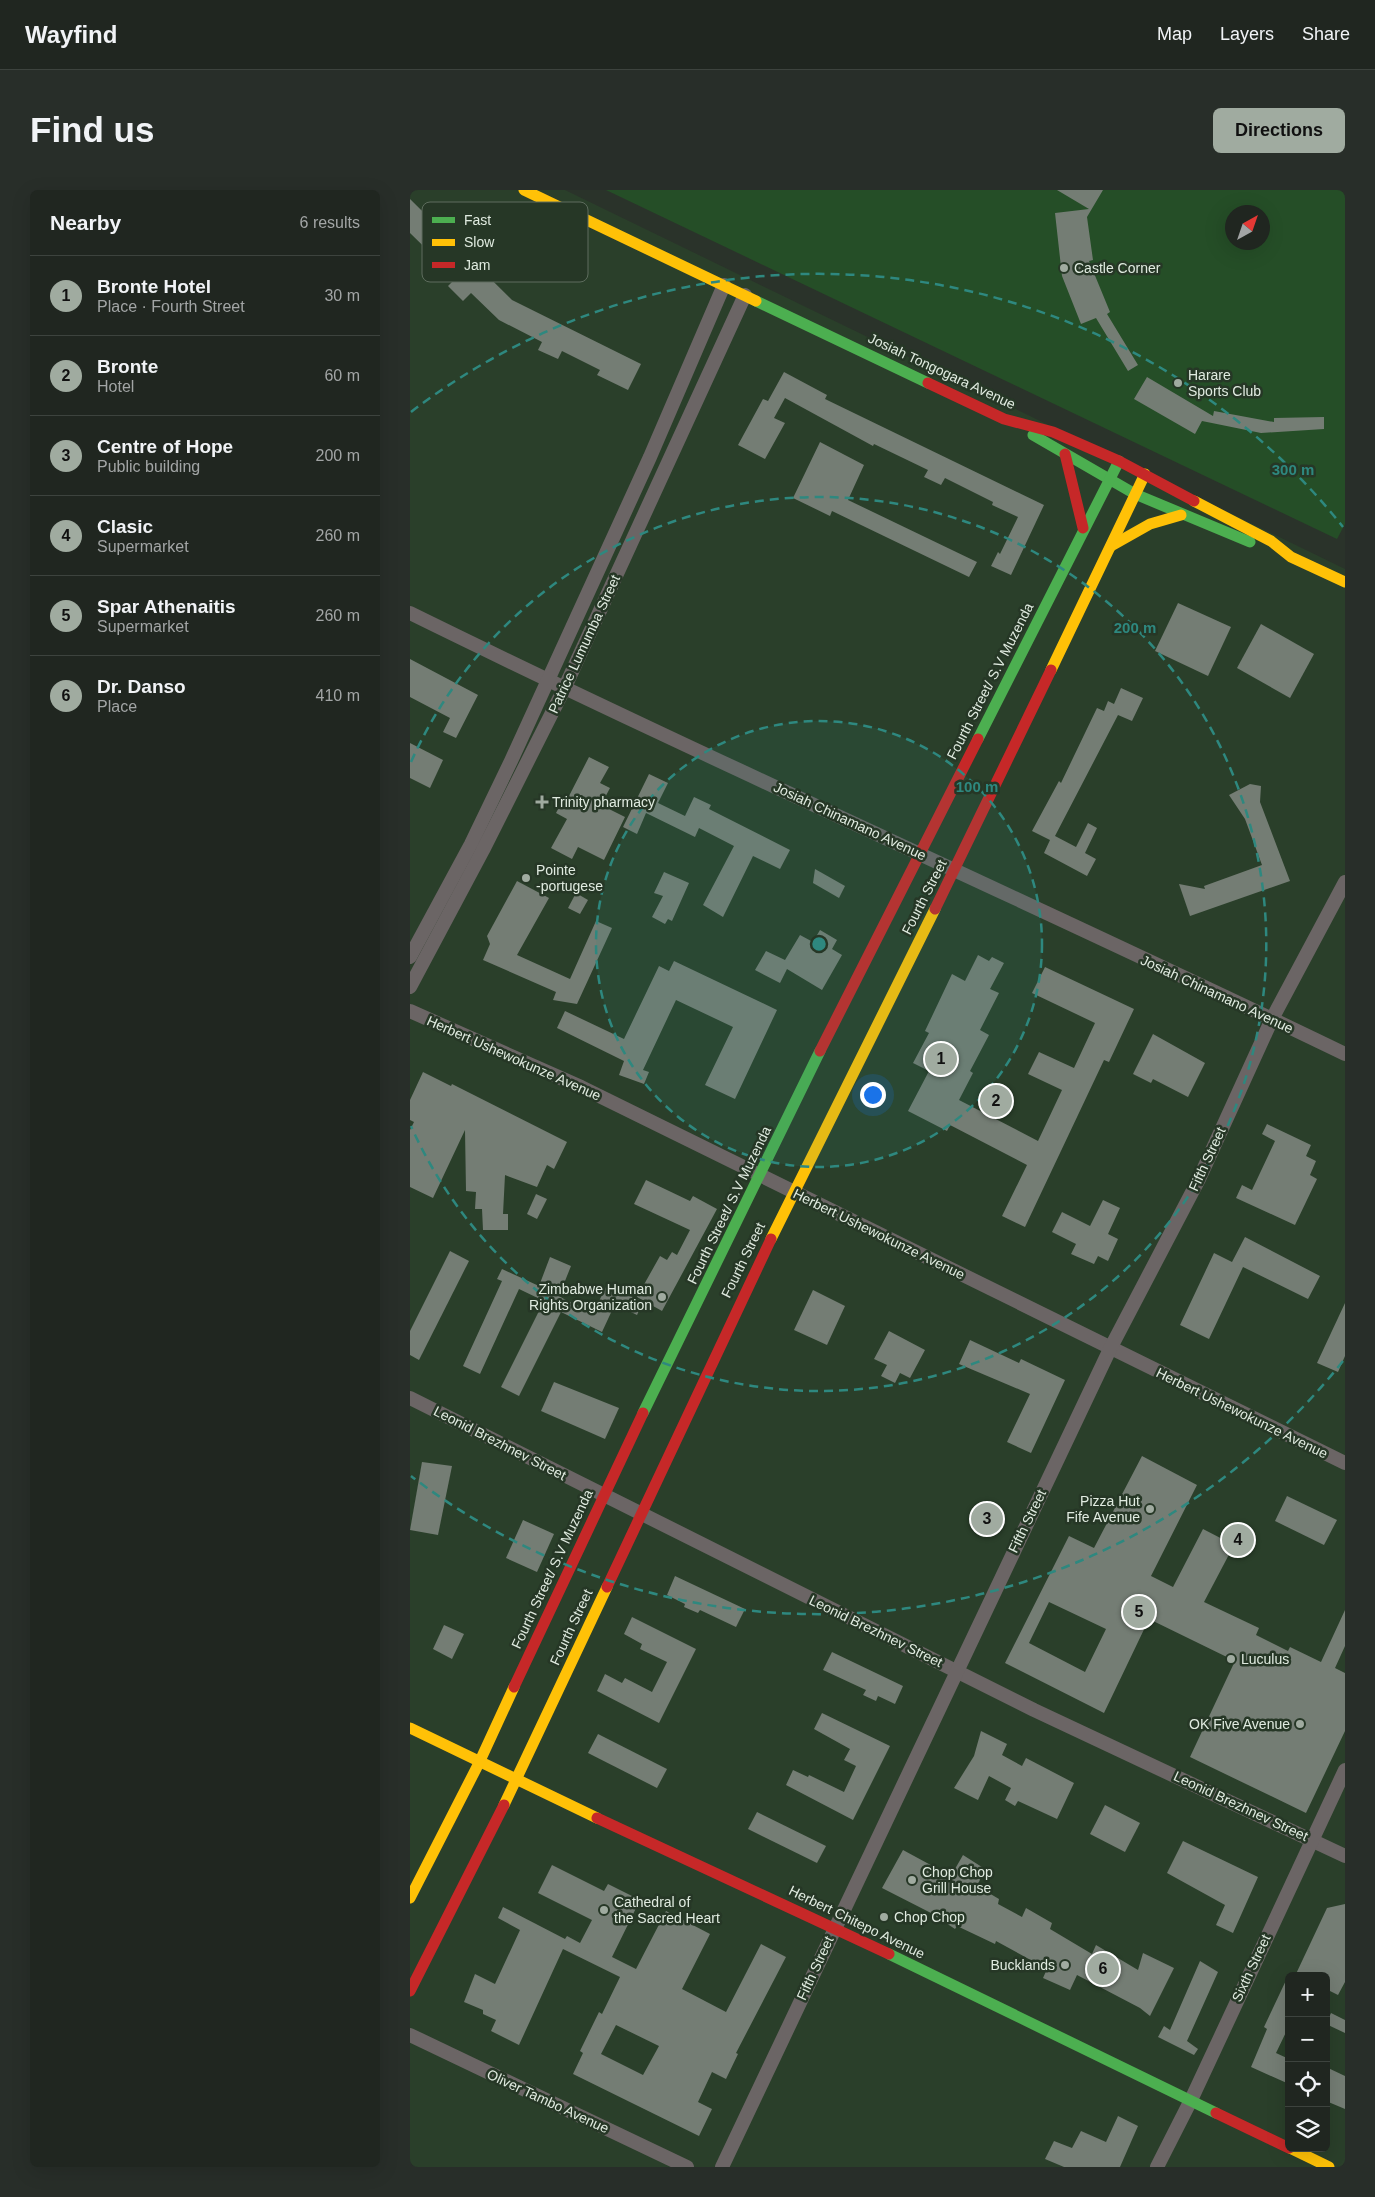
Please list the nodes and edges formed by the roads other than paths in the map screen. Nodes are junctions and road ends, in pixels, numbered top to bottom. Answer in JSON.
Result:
{"nodes":[{"id":1,"x":524,"y":190,"type":"edge"},
{"id":2,"x":549,"y":202,"type":"edge"},
{"id":3,"x":588,"y":220,"type":"edge"},
{"id":4,"x":724,"y":285,"type":"junction"},
{"id":5,"x":745,"y":295,"type":"junction"},
{"id":6,"x":1004,"y":419,"type":"junction"},
{"id":7,"x":1065,"y":454,"type":"junction"},
{"id":8,"x":1119,"y":461,"type":"junction"},
{"id":9,"x":1145,"y":474,"type":"junction"},
{"id":10,"x":1108,"y":480,"type":"junction"},
{"id":11,"x":1135,"y":494,"type":"junction"},
{"id":12,"x":1181,"y":515,"type":"junction"},
{"id":13,"x":1083,"y":528,"type":"junction"},
{"id":14,"x":1111,"y":546,"type":"junction"},
{"id":15,"x":1291,"y":557,"type":"junction"},
{"id":16,"x":1345,"y":582,"type":"edge"},
{"id":17,"x":410,"y":613,"type":"edge"},
{"id":18,"x":547,"y":681,"type":"junction"},
{"id":19,"x":564,"y":689,"type":"junction"},
{"id":20,"x":919,"y":854,"type":"junction"},
{"id":21,"x":954,"y":871,"type":"junction"},
{"id":22,"x":1345,"y":882,"type":"edge"},
{"id":23,"x":410,"y":957,"type":"edge"},
{"id":24,"x":410,"y":987,"type":"edge"},
{"id":25,"x":410,"y":1011,"type":"edge"},
{"id":26,"x":1272,"y":1019,"type":"junction"},
{"id":27,"x":1345,"y":1054,"type":"edge"},
{"id":28,"x":760,"y":1174,"type":"junction"},
{"id":29,"x":793,"y":1192,"type":"junction"},
{"id":30,"x":1110,"y":1349,"type":"junction"},
{"id":31,"x":410,"y":1398,"type":"edge"},
{"id":32,"x":1345,"y":1463,"type":"edge"},
{"id":33,"x":603,"y":1495,"type":"junction"},
{"id":34,"x":641,"y":1514,"type":"junction"},
{"id":35,"x":956,"y":1670,"type":"junction"},
{"id":36,"x":410,"y":1728,"type":"edge"},
{"id":37,"x":479,"y":1763,"type":"junction"},
{"id":38,"x":1345,"y":1770,"type":"edge"},
{"id":39,"x":516,"y":1780,"type":"junction"},
{"id":40,"x":1312,"y":1839,"type":"junction"},
{"id":41,"x":1345,"y":1856,"type":"edge"},
{"id":42,"x":410,"y":1898,"type":"edge"},
{"id":43,"x":834,"y":1927,"type":"junction"},
{"id":44,"x":410,"y":1991,"type":"edge"},
{"id":45,"x":410,"y":2035,"type":"edge"},
{"id":46,"x":1191,"y":2100,"type":"junction"},
{"id":47,"x":1285,"y":2146,"type":"edge"},
{"id":48,"x":1297,"y":2152,"type":"edge"},
{"id":49,"x":687,"y":2167,"type":"edge"},
{"id":50,"x":722,"y":2167,"type":"edge"},
{"id":51,"x":1157,"y":2167,"type":"edge"},
{"id":52,"x":1329,"y":2167,"type":"edge"}],
"edges":[{"from":1,"to":2,"type":"main road","name":"Josiah Tongogara Avenue"},
{"from":3,"to":4,"type":"main road","name":"Josiah Tongogara Avenue"},
{"from":4,"to":5,"type":"main road","name":"Josiah Tongogara Avenue"},
{"from":4,"to":18,"type":"street","name":"Patrice Lumumba Street"},
{"from":5,"to":6,"type":"main road","name":"Josiah Tongogara Avenue"},
{"from":5,"to":19,"type":"street","name":"Patrice Lumumba Street"},
{"from":6,"to":7,"type":"main road"},
{"from":6,"to":8,"type":"main road","name":"Josiah Tongogara Avenue"},
{"from":7,"to":10,"type":"main road"},
{"from":7,"to":13,"type":"main road"},
{"from":8,"to":9,"type":"main road","name":"Josiah Tongogara Avenue"},
{"from":8,"to":10,"type":"main road"},
{"from":9,"to":11,"type":"main road","name":"Fourth Street"},
{"from":9,"to":15,"type":"main road","name":"Josiah Tongogara Avenue"},
{"from":10,"to":11,"type":"main road"},
{"from":10,"to":13,"type":"main road"},
{"from":11,"to":12,"type":"main road"},
{"from":11,"to":14,"type":"main road","name":"Fourth Street"},
{"from":12,"to":14,"type":"main road"},
{"from":12,"to":15,"type":"main road"},
{"from":13,"to":20,"type":"main road","name":"Fourth Street/ S.V Muzenda"},
{"from":14,"to":21,"type":"main road","name":"Fourth Street"},
{"from":15,"to":16,"type":"main road","name":"Josiah Tongogara Avenue"},
{"from":17,"to":18,"type":"street","name":"Josiah Chinamano Avenue"},
{"from":18,"to":19,"type":"street","name":"Josiah Chinamano Avenue"},
{"from":18,"to":23,"type":"street","name":"Patrice Lumumba Street"},
{"from":19,"to":20,"type":"street","name":"Josiah Chinamano Avenue"},
{"from":19,"to":24,"type":"street","name":"Patrice Lumumba Street"},
{"from":20,"to":21,"type":"street","name":"Josiah Chinamano Avenue"},
{"from":20,"to":28,"type":"main road","name":"Fourth Street/ S.V Muzenda"},
{"from":21,"to":26,"type":"street","name":"Josiah Chinamano Avenue"},
{"from":21,"to":29,"type":"main road","name":"Fourth Street"},
{"from":22,"to":26,"type":"street","name":"Fifth Street"},
{"from":25,"to":28,"type":"street","name":"Herbert Ushewokunze Avenue"},
{"from":26,"to":27,"type":"street","name":"Josiah Chinamano Avenue"},
{"from":26,"to":30,"type":"street","name":"Fifth Street"},
{"from":28,"to":29,"type":"street","name":"Herbert Ushewokunze Avenue"},
{"from":28,"to":33,"type":"main road","name":"Fourth Street/ S.V Muzenda"},
{"from":29,"to":30,"type":"street","name":"Herbert Ushewokunze Avenue"},
{"from":29,"to":34,"type":"main road","name":"Fourth Street"},
{"from":30,"to":32,"type":"street","name":"Herbert Ushewokunze Avenue"},
{"from":30,"to":35,"type":"street","name":"Fifth Street"},
{"from":31,"to":33,"type":"street","name":"Leonid Brezhnev Street"},
{"from":33,"to":34,"type":"street","name":"Leonid Brezhnev Street"},
{"from":33,"to":37,"type":"main road","name":"Fourth Street/ S.V Muzenda"},
{"from":34,"to":35,"type":"street","name":"Leonid Brezhnev Street"},
{"from":34,"to":39,"type":"main road","name":"Fourth Street"},
{"from":35,"to":40,"type":"street","name":"Leonid Brezhnev Street"},
{"from":35,"to":43,"type":"street","name":"Fifth Street"},
{"from":36,"to":37,"type":"main road","name":"Herbert Chitepo Avenue"},
{"from":37,"to":39,"type":"main road","name":"Herbert Chitepo Avenue"},
{"from":37,"to":42,"type":"main road","name":"Fourth Street/ S.V Muzenda"},
{"from":38,"to":40,"type":"street","name":"Sixth Street"},
{"from":39,"to":43,"type":"main road","name":"Herbert Chitepo Avenue"},
{"from":39,"to":44,"type":"main road","name":"Fourth Street"},
{"from":40,"to":41,"type":"street","name":"Leonid Brezhnev Street"},
{"from":40,"to":46,"type":"street","name":"Sixth Street"},
{"from":43,"to":46,"type":"main road","name":"Herbert Chitepo Avenue"},
{"from":43,"to":50,"type":"street","name":"Fifth Street"},
{"from":45,"to":49,"type":"street","name":"Oliver Tambo Avenue"},
{"from":46,"to":47,"type":"main road","name":"Herbert Chitepo Avenue"},
{"from":46,"to":51,"type":"street","name":"Sixth Street"},
{"from":48,"to":52,"type":"main road","name":"Herbert Chitepo Avenue"}]}
